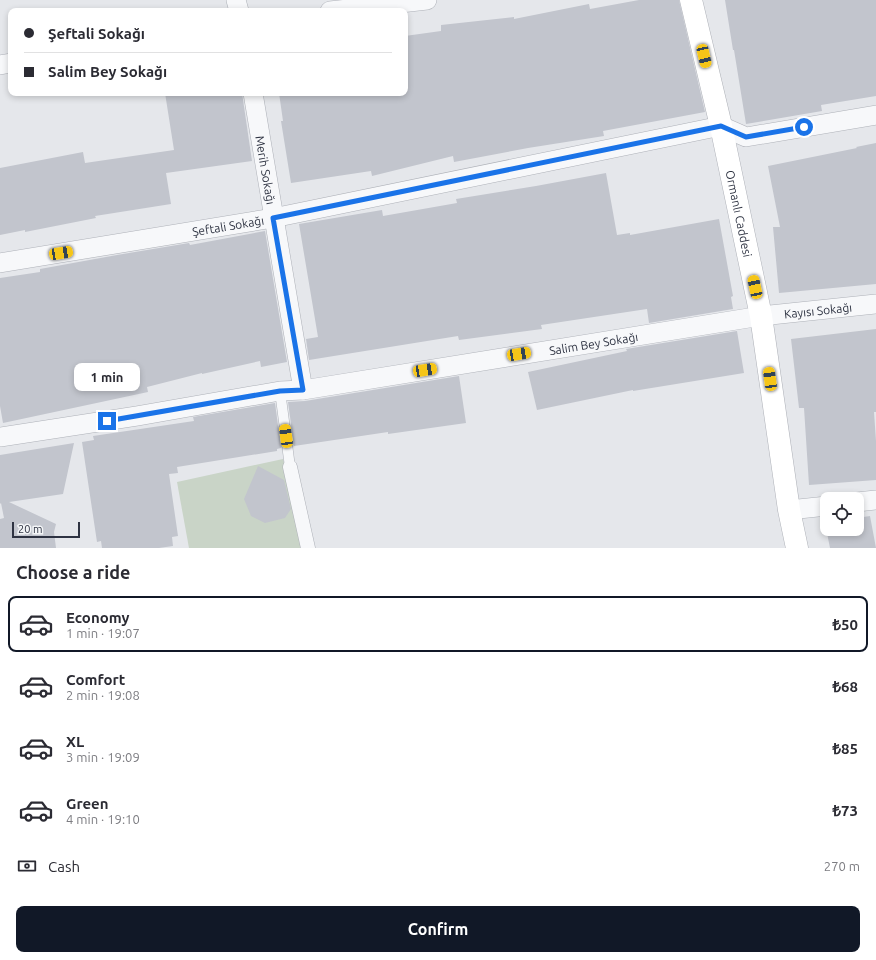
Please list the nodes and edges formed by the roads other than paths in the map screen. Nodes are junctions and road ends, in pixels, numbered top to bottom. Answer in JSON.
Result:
{"nodes":[{"id":1,"x":427,"y":0,"type":"edge"},
{"id":2,"x":691,"y":0,"type":"edge"},
{"id":3,"x":356,"y":8,"type":"edge"},
{"id":4,"x":253,"y":96,"type":"edge"},
{"id":5,"x":876,"y":115,"type":"edge"},
{"id":6,"x":721,"y":126,"type":"junction"},
{"id":7,"x":273,"y":218,"type":"junction"},
{"id":8,"x":0,"y":263,"type":"edge"},
{"id":9,"x":876,"y":304,"type":"edge"},
{"id":10,"x":761,"y":316,"type":"junction"},
{"id":11,"x":303,"y":390,"type":"junction"},
{"id":12,"x":280,"y":391,"type":"junction"},
{"id":13,"x":0,"y":437,"type":"edge"},
{"id":14,"x":290,"y":467,"type":"joint"},
{"id":15,"x":876,"y":500,"type":"edge"},
{"id":16,"x":864,"y":501,"type":"edge"},
{"id":17,"x":820,"y":507,"type":"edge"},
{"id":18,"x":789,"y":510,"type":"junction"},
{"id":19,"x":308,"y":548,"type":"edge"},
{"id":20,"x":797,"y":548,"type":"edge"}],
"edges":[{"from":1,"to":3,"type":"street"},
{"from":2,"to":6,"type":"main road","name":"Ormanlı Caddesi"},
{"from":4,"to":7,"type":"street","name":"Merih Sokağı"},
{"from":5,"to":6,"type":"street"},
{"from":6,"to":7,"type":"street","name":"Şeftali Sokağı"},
{"from":6,"to":10,"type":"main road","name":"Ormanlı Caddesi"},
{"from":7,"to":8,"type":"street","name":"Şeftali Sokağı"},
{"from":7,"to":11,"type":"street","name":"Merih Sokağı"},
{"from":9,"to":10,"type":"street","name":"Kayısı Sokağı"},
{"from":10,"to":11,"type":"street","name":"Salim Bey Sokağı"},
{"from":10,"to":18,"type":"main road","name":"Ormanlı Caddesi"},
{"from":11,"to":12,"type":"street","name":"Salim Bey Sokağı"},
{"from":12,"to":13,"type":"street","name":"Salim Bey Sokağı"},
{"from":12,"to":14,"type":"lane"},
{"from":14,"to":19,"type":"street"},
{"from":15,"to":16,"type":"street"},
{"from":17,"to":18,"type":"street"},
{"from":18,"to":20,"type":"main road","name":"Ormanlı Caddesi"}]}
